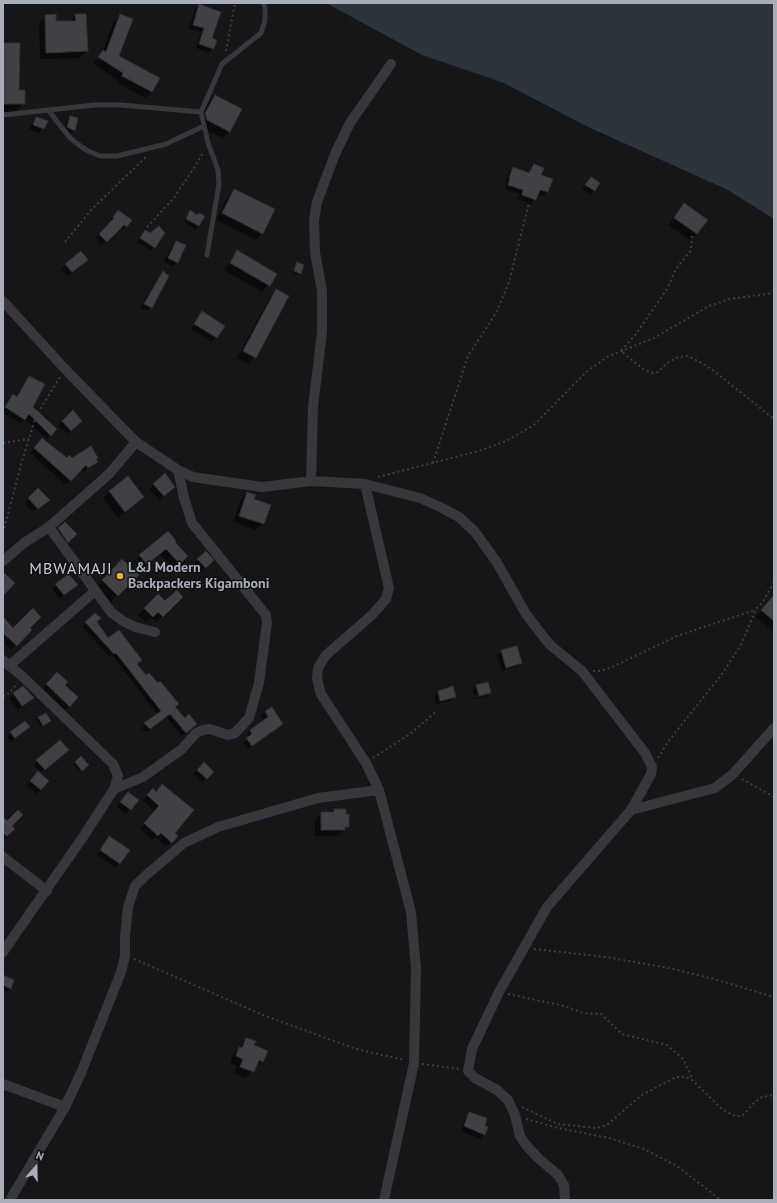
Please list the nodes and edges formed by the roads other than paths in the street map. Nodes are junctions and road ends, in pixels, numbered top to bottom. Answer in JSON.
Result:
{"nodes":[{"id":1,"x":263,"y":3,"type":"edge"},
{"id":2,"x":391,"y":64,"type":"dead end"},
{"id":3,"x":48,"y":110,"type":"junction"},
{"id":4,"x":201,"y":112,"type":"junction"},
{"id":5,"x":3,"y":115,"type":"edge"},
{"id":6,"x":204,"y":126,"type":"junction"},
{"id":7,"x":207,"y":255,"type":"dead end"},
{"id":8,"x":3,"y":301,"type":"edge"},
{"id":9,"x":136,"y":442,"type":"junction"},
{"id":10,"x":178,"y":470,"type":"junction"},
{"id":11,"x":311,"y":480,"type":"junction"},
{"id":12,"x":365,"y":484,"type":"junction"},
{"id":13,"x":49,"y":527,"type":"junction"},
{"id":14,"x":3,"y":561,"type":"edge"},
{"id":15,"x":95,"y":591,"type":"junction"},
{"id":16,"x":155,"y":632,"type":"dead end"},
{"id":17,"x":6,"y":663,"type":"edge"},
{"id":18,"x":774,"y":728,"type":"edge"},
{"id":19,"x":114,"y":789,"type":"junction"},
{"id":20,"x":379,"y":790,"type":"junction"},
{"id":21,"x":631,"y":810,"type":"junction"},
{"id":22,"x":3,"y":856,"type":"edge"},
{"id":23,"x":47,"y":891,"type":"junction"},
{"id":24,"x":3,"y":952,"type":"edge"},
{"id":25,"x":3,"y":1084,"type":"edge"},
{"id":26,"x":65,"y":1107,"type":"junction"},
{"id":27,"x":10,"y":1200,"type":"edge"},
{"id":28,"x":384,"y":1200,"type":"edge"},
{"id":29,"x":565,"y":1200,"type":"edge"}],
"edges":[{"from":1,"to":4,"type":"lane"},
{"from":2,"to":11,"type":"street"},
{"from":3,"to":4,"type":"lane"},
{"from":3,"to":5,"type":"lane"},
{"from":3,"to":6,"type":"lane"},
{"from":4,"to":6,"type":"lane"},
{"from":6,"to":7,"type":"lane"},
{"from":8,"to":9,"type":"street"},
{"from":9,"to":10,"type":"street"},
{"from":9,"to":13,"type":"street"},
{"from":10,"to":11,"type":"street"},
{"from":10,"to":19,"type":"street"},
{"from":11,"to":12,"type":"street"},
{"from":12,"to":20,"type":"street"},
{"from":12,"to":21,"type":"street"},
{"from":13,"to":14,"type":"street"},
{"from":13,"to":15,"type":"street"},
{"from":15,"to":16,"type":"street"},
{"from":15,"to":17,"type":"street"},
{"from":17,"to":19,"type":"street"},
{"from":18,"to":21,"type":"street"},
{"from":19,"to":23,"type":"street"},
{"from":20,"to":26,"type":"street"},
{"from":20,"to":28,"type":"street"},
{"from":21,"to":29,"type":"street"},
{"from":22,"to":23,"type":"street"},
{"from":23,"to":24,"type":"street"},
{"from":25,"to":26,"type":"street"},
{"from":26,"to":27,"type":"street"}]}
